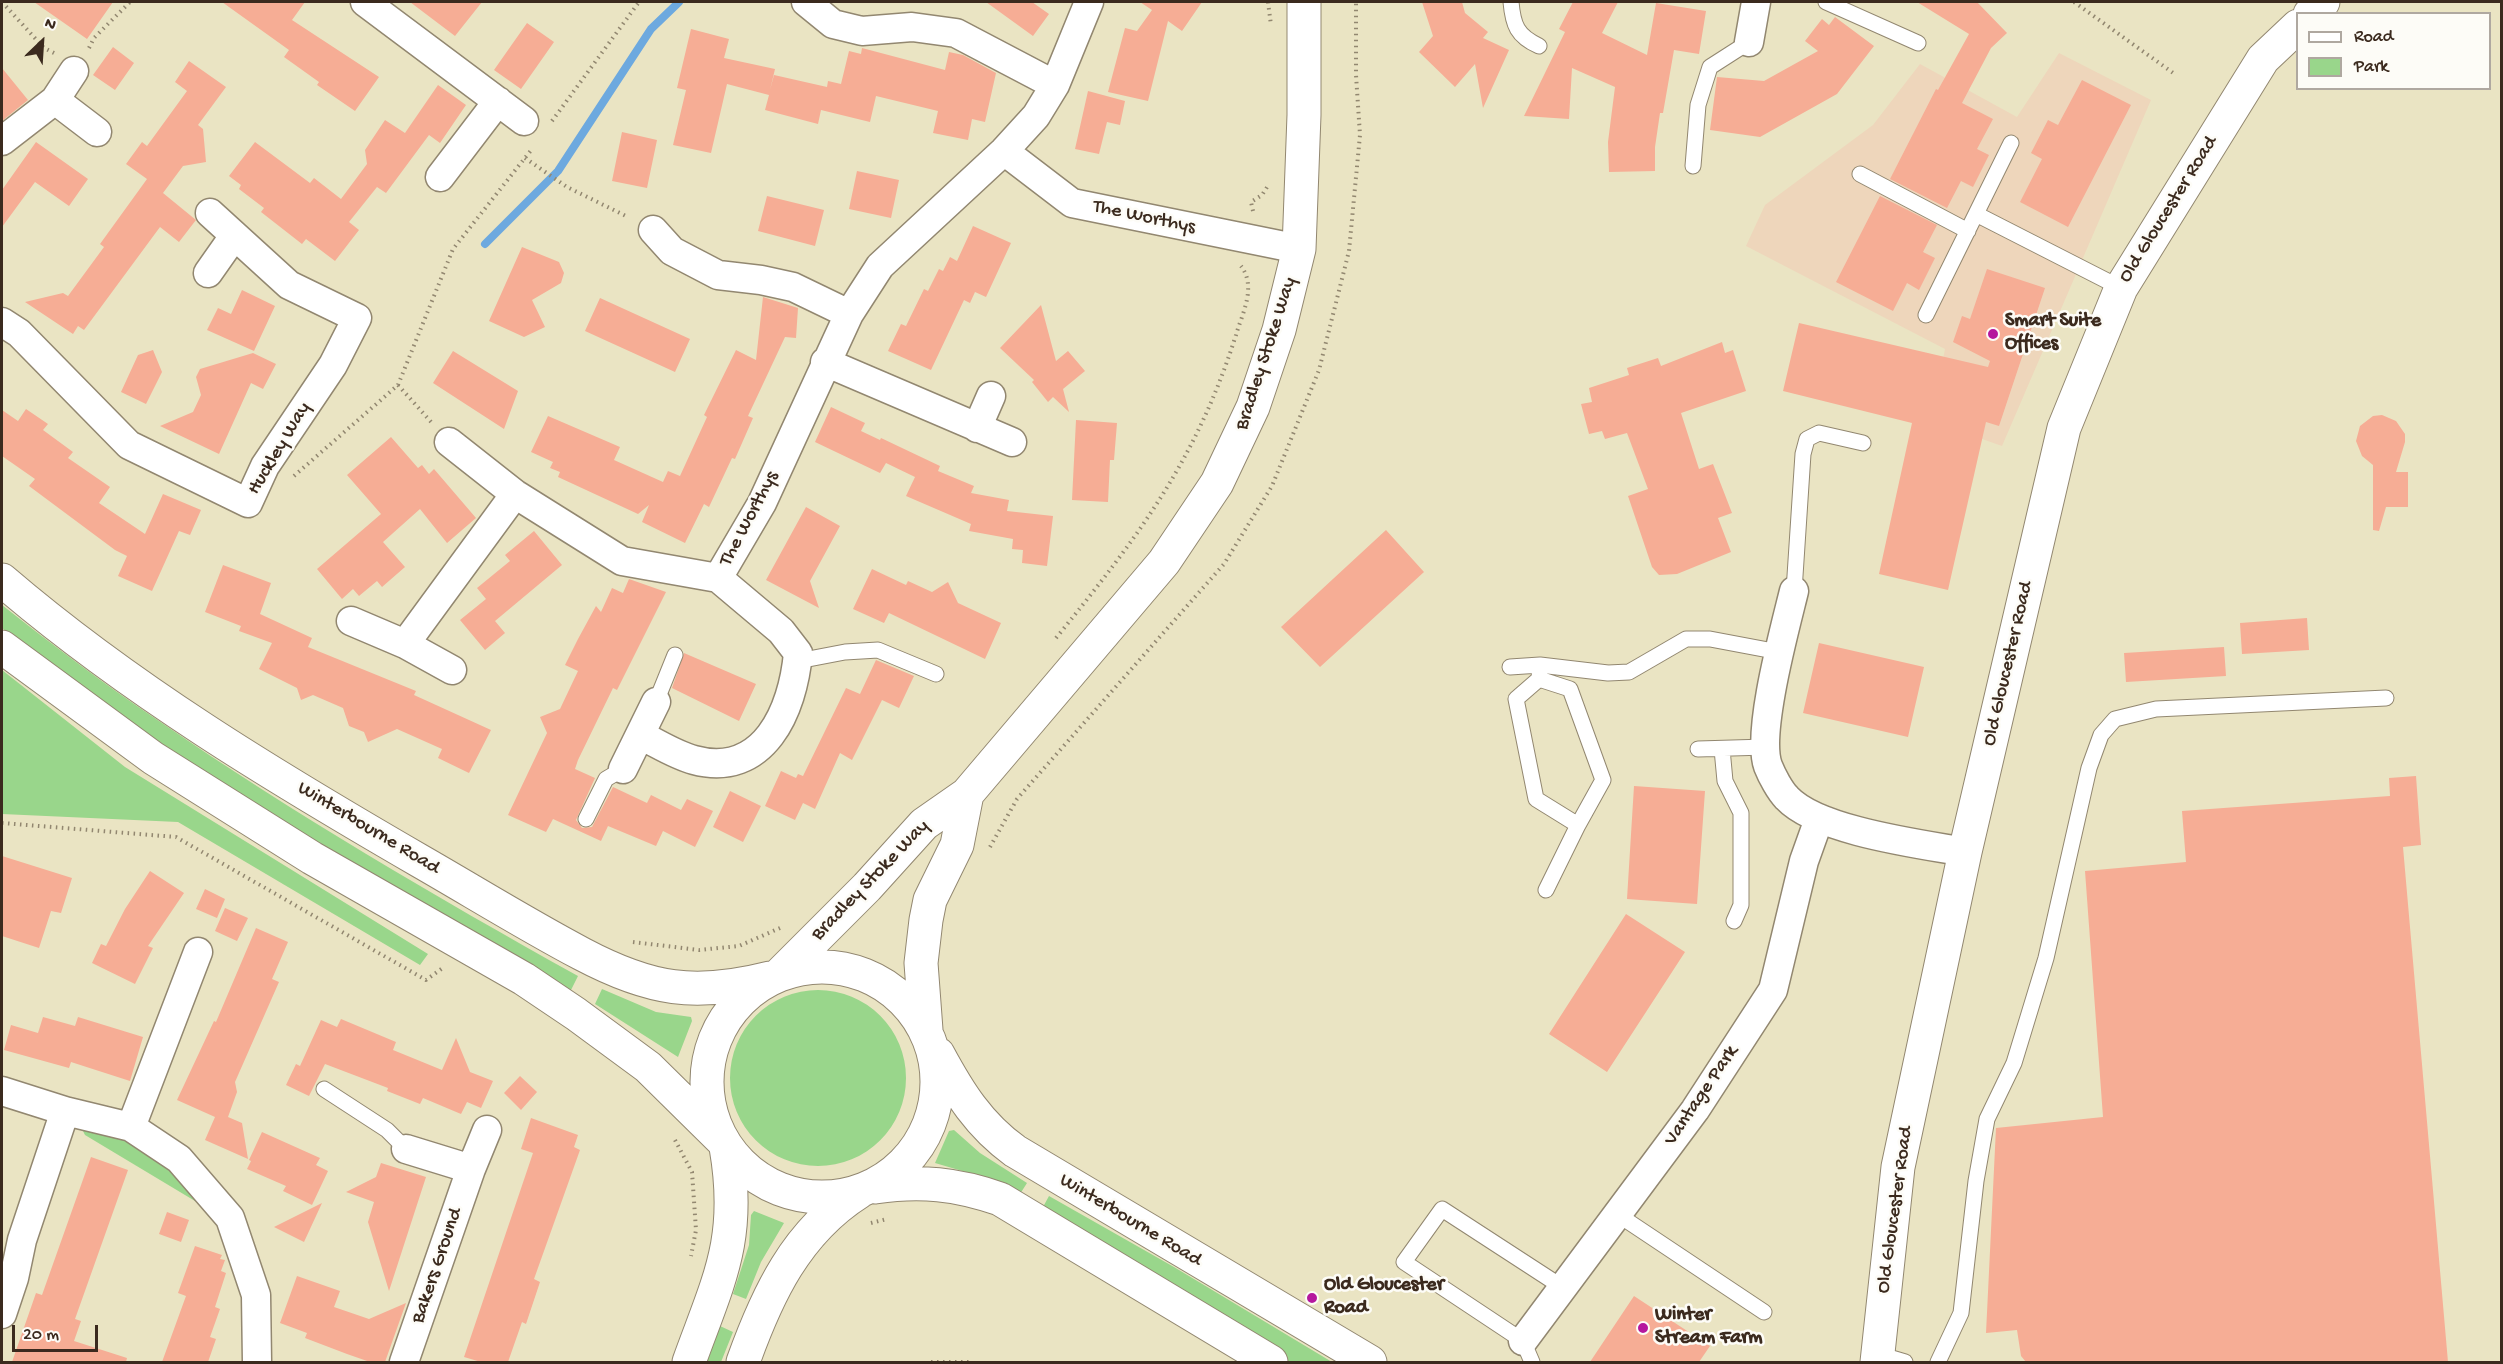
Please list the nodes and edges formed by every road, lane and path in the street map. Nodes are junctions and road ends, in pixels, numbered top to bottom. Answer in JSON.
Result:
{"nodes":[{"id":1,"x":2,"y":2,"type":"edge"},
{"id":2,"x":130,"y":2,"type":"edge"},
{"id":3,"x":639,"y":2,"type":"edge"},
{"id":4,"x":806,"y":2,"type":"edge"},
{"id":5,"x":1089,"y":2,"type":"edge"},
{"id":6,"x":1304,"y":2,"type":"edge"},
{"id":7,"x":1511,"y":2,"type":"edge"},
{"id":8,"x":1756,"y":2,"type":"edge"},
{"id":9,"x":1826,"y":2,"type":"edge"},
{"id":10,"x":2074,"y":2,"type":"edge"},
{"id":11,"x":378,"y":5,"type":"edge"},
{"id":12,"x":2296,"y":28,"type":"edge"},
{"id":13,"x":1749,"y":42,"type":"joint"},
{"id":14,"x":1918,"y":43,"type":"dead end"},
{"id":15,"x":1539,"y":46,"type":"dead end"},
{"id":16,"x":76,"y":69,"type":"junction"},
{"id":17,"x":2176,"y":75,"type":"dead end"},
{"id":18,"x":1055,"y":85,"type":"junction"},
{"id":19,"x":55,"y":100,"type":"junction"},
{"id":20,"x":498,"y":101,"type":"junction"},
{"id":21,"x":536,"y":130,"type":"junction"},
{"id":22,"x":97,"y":132,"type":"dead end"},
{"id":23,"x":2,"y":141,"type":"edge"},
{"id":24,"x":2011,"y":143,"type":"dead end"},
{"id":25,"x":1004,"y":151,"type":"junction"},
{"id":26,"x":525,"y":158,"type":"junction"},
{"id":27,"x":1692,"y":166,"type":"dead end"},
{"id":28,"x":1860,"y":174,"type":"dead end"},
{"id":29,"x":440,"y":177,"type":"dead end"},
{"id":30,"x":1270,"y":179,"type":"dead end"},
{"id":31,"x":210,"y":213,"type":"dead end"},
{"id":32,"x":1254,"y":214,"type":"dead end"},
{"id":33,"x":1976,"y":214,"type":"junction"},
{"id":34,"x":653,"y":230,"type":"joint"},
{"id":35,"x":1968,"y":231,"type":"junction"},
{"id":36,"x":234,"y":236,"type":"junction"},
{"id":37,"x":1299,"y":249,"type":"junction"},
{"id":38,"x":1244,"y":259,"type":"dead end"},
{"id":39,"x":208,"y":273,"type":"dead end"},
{"id":40,"x":2121,"y":288,"type":"junction"},
{"id":41,"x":849,"y":314,"type":"junction"},
{"id":42,"x":1926,"y":315,"type":"dead end"},
{"id":43,"x":2,"y":321,"type":"edge"},
{"id":44,"x":825,"y":362,"type":"junction"},
{"id":45,"x":399,"y":385,"type":"junction"},
{"id":46,"x":991,"y":396,"type":"dead end"},
{"id":47,"x":977,"y":428,"type":"junction"},
{"id":48,"x":449,"y":442,"type":"joint"},
{"id":49,"x":1012,"y":442,"type":"dead end"},
{"id":50,"x":1863,"y":443,"type":"dead end"},
{"id":51,"x":265,"y":466,"type":"junction"},
{"id":52,"x":515,"y":494,"type":"junction"},
{"id":53,"x":718,"y":578,"type":"junction"},
{"id":54,"x":2,"y":580,"type":"edge"},
{"id":55,"x":1794,"y":591,"type":"joint"},
{"id":56,"x":351,"y":621,"type":"dead end"},
{"id":57,"x":405,"y":644,"type":"junction"},
{"id":58,"x":1048,"y":646,"type":"dead end"},
{"id":59,"x":2,"y":647,"type":"edge"},
{"id":60,"x":1779,"y":652,"type":"junction"},
{"id":61,"x":675,"y":655,"type":"dead end"},
{"id":62,"x":798,"y":661,"type":"junction"},
{"id":63,"x":1510,"y":667,"type":"dead end"},
{"id":64,"x":452,"y":670,"type":"dead end"},
{"id":65,"x":1539,"y":672,"type":"junction"},
{"id":66,"x":936,"y":674,"type":"dead end"},
{"id":67,"x":2386,"y":698,"type":"dead end"},
{"id":68,"x":656,"y":702,"type":"joint"},
{"id":69,"x":639,"y":735,"type":"junction"},
{"id":70,"x":1766,"y":747,"type":"junction"},
{"id":71,"x":1698,"y":749,"type":"dead end"},
{"id":72,"x":1722,"y":749,"type":"junction"},
{"id":73,"x":623,"y":769,"type":"joint"},
{"id":74,"x":967,"y":794,"type":"junction"},
{"id":75,"x":586,"y":819,"type":"dead end"},
{"id":76,"x":1819,"y":819,"type":"junction"},
{"id":77,"x":2,"y":823,"type":"edge"},
{"id":78,"x":1578,"y":825,"type":"junction"},
{"id":79,"x":1965,"y":852,"type":"junction"},
{"id":80,"x":1545,"y":890,"type":"dead end"},
{"id":81,"x":1734,"y":921,"type":"dead end"},
{"id":82,"x":788,"y":924,"type":"dead end"},
{"id":83,"x":625,"y":941,"type":"dead end"},
{"id":84,"x":198,"y":952,"type":"dead end"},
{"id":85,"x":448,"y":964,"type":"dead end"},
{"id":86,"x":775,"y":976,"type":"junction"},
{"id":87,"x":928,"y":1035,"type":"junction"},
{"id":88,"x":324,"y":1089,"type":"dead end"},
{"id":89,"x":2,"y":1091,"type":"edge"},
{"id":90,"x":65,"y":1112,"type":"junction"},
{"id":91,"x":131,"y":1127,"type":"junction"},
{"id":92,"x":487,"y":1130,"type":"dead end"},
{"id":93,"x":671,"y":1132,"type":"dead end"},
{"id":94,"x":724,"y":1143,"type":"junction"},
{"id":95,"x":406,"y":1149,"type":"joint"},
{"id":96,"x":471,"y":1169,"type":"junction"},
{"id":97,"x":865,"y":1189,"type":"junction"},
{"id":98,"x":1617,"y":1214,"type":"junction"},
{"id":99,"x":892,"y":1218,"type":"dead end"},
{"id":100,"x":868,"y":1225,"type":"dead end"},
{"id":101,"x":690,"y":1262,"type":"dead end"},
{"id":102,"x":1562,"y":1287,"type":"junction"},
{"id":103,"x":1764,"y":1312,"type":"dead end"},
{"id":104,"x":2,"y":1314,"type":"edge"},
{"id":105,"x":1527,"y":1352,"type":"edge"},
{"id":106,"x":1887,"y":1360,"type":"edge"},
{"id":107,"x":257,"y":1362,"type":"edge"},
{"id":108,"x":404,"y":1362,"type":"edge"},
{"id":109,"x":689,"y":1362,"type":"edge"},
{"id":110,"x":743,"y":1362,"type":"edge"},
{"id":111,"x":931,"y":1362,"type":"edge"},
{"id":112,"x":971,"y":1362,"type":"edge"},
{"id":113,"x":1271,"y":1362,"type":"edge"},
{"id":114,"x":1370,"y":1362,"type":"edge"},
{"id":115,"x":1938,"y":1362,"type":"edge"}],
"edges":[{"from":1,"to":16,"type":"path"},
{"from":2,"to":16,"type":"path"},
{"from":3,"to":21,"type":"path"},
{"from":4,"to":18,"type":"street"},
{"from":5,"to":18,"type":"street","name":"The Worthys"},
{"from":6,"to":37,"type":"main road","name":"Bradley Stoke Way"},
{"from":7,"to":15,"type":"lane"},
{"from":8,"to":13,"type":"street"},
{"from":9,"to":14,"type":"lane"},
{"from":10,"to":17,"type":"path"},
{"from":11,"to":20,"type":"street"},
{"from":12,"to":40,"type":"main road","name":"Old Gloucester Road"},
{"from":13,"to":27,"type":"lane"},
{"from":16,"to":19,"type":"street"},
{"from":18,"to":25,"type":"street","name":"The Worthys"},
{"from":19,"to":22,"type":"street"},
{"from":19,"to":23,"type":"street"},
{"from":20,"to":21,"type":"street"},
{"from":20,"to":29,"type":"street"},
{"from":21,"to":26,"type":"path"},
{"from":24,"to":33,"type":"lane"},
{"from":25,"to":37,"type":"street","name":"The Worthys"},
{"from":25,"to":41,"type":"street","name":"The Worthys"},
{"from":26,"to":34,"type":"path"},
{"from":26,"to":45,"type":"path"},
{"from":28,"to":35,"type":"lane"},
{"from":30,"to":32,"type":"path"},
{"from":31,"to":36,"type":"street","name":"Huckley Way"},
{"from":33,"to":35,"type":"lane"},
{"from":33,"to":40,"type":"lane"},
{"from":34,"to":41,"type":"street"},
{"from":35,"to":42,"type":"lane"},
{"from":36,"to":39,"type":"street"},
{"from":36,"to":51,"type":"street","name":"Huckley Way"},
{"from":37,"to":74,"type":"main road","name":"Bradley Stoke Way"},
{"from":38,"to":58,"type":"path"},
{"from":40,"to":79,"type":"main road","name":"Old Gloucester Road"},
{"from":41,"to":44,"type":"street","name":"The Worthys"},
{"from":43,"to":51,"type":"street","name":"Huckley Way"},
{"from":44,"to":47,"type":"street"},
{"from":44,"to":53,"type":"street","name":"The Worthys"},
{"from":45,"to":48,"type":"path"},
{"from":45,"to":51,"type":"path"},
{"from":46,"to":47,"type":"street"},
{"from":47,"to":49,"type":"street"},
{"from":48,"to":52,"type":"street","name":"The Worthys"},
{"from":50,"to":55,"type":"lane"},
{"from":52,"to":53,"type":"street","name":"The Worthys"},
{"from":52,"to":57,"type":"street"},
{"from":53,"to":62,"type":"street","name":"The Worthys"},
{"from":54,"to":86,"type":"main road","name":"Winterbourne Road"},
{"from":55,"to":60,"type":"street"},
{"from":56,"to":57,"type":"street"},
{"from":57,"to":64,"type":"street"},
{"from":59,"to":94,"type":"main road"},
{"from":60,"to":65,"type":"lane"},
{"from":60,"to":70,"type":"street"},
{"from":61,"to":68,"type":"lane"},
{"from":62,"to":66,"type":"lane"},
{"from":62,"to":69,"type":"street"},
{"from":63,"to":65,"type":"lane"},
{"from":65,"to":78,"type":"lane"},
{"from":65,"to":78,"type":"lane"},
{"from":67,"to":115,"type":"lane"},
{"from":68,"to":69,"type":"street"},
{"from":69,"to":73,"type":"street"},
{"from":70,"to":72,"type":"lane"},
{"from":70,"to":76,"type":"street"},
{"from":71,"to":72,"type":"lane"},
{"from":72,"to":81,"type":"lane"},
{"from":73,"to":75,"type":"lane"},
{"from":74,"to":86,"type":"main road","name":"Bradley Stoke Way"},
{"from":74,"to":87,"type":"main road","name":"Bradley Stoke Way"},
{"from":76,"to":79,"type":"street"},
{"from":76,"to":98,"type":"street","name":"Vantage Park"},
{"from":77,"to":85,"type":"path"},
{"from":78,"to":80,"type":"lane"},
{"from":79,"to":106,"type":"main road","name":"Old Gloucester Road"},
{"from":82,"to":83,"type":"path"},
{"from":84,"to":91,"type":"street"},
{"from":86,"to":87,"type":"main road","name":"Winterbourne Road"},
{"from":86,"to":94,"type":"main road"},
{"from":87,"to":97,"type":"main road"},
{"from":87,"to":114,"type":"main road","name":"Winterbourne Road"},
{"from":88,"to":95,"type":"lane"},
{"from":89,"to":90,"type":"street"},
{"from":90,"to":91,"type":"street"},
{"from":90,"to":104,"type":"street"},
{"from":91,"to":107,"type":"street"},
{"from":92,"to":96,"type":"street","name":"Bakers Ground"},
{"from":93,"to":101,"type":"path"},
{"from":94,"to":97,"type":"main road"},
{"from":94,"to":109,"type":"main road"},
{"from":95,"to":96,"type":"street"},
{"from":96,"to":108,"type":"street","name":"Bakers Ground"},
{"from":97,"to":110,"type":"main road"},
{"from":97,"to":113,"type":"main road"},
{"from":98,"to":102,"type":"street","name":"Vantage Park"},
{"from":98,"to":103,"type":"lane"},
{"from":99,"to":100,"type":"path"},
{"from":102,"to":105,"type":"street","name":"Vantage Park"},
{"from":102,"to":105,"type":"lane"},
{"from":111,"to":112,"type":"path"}]}
